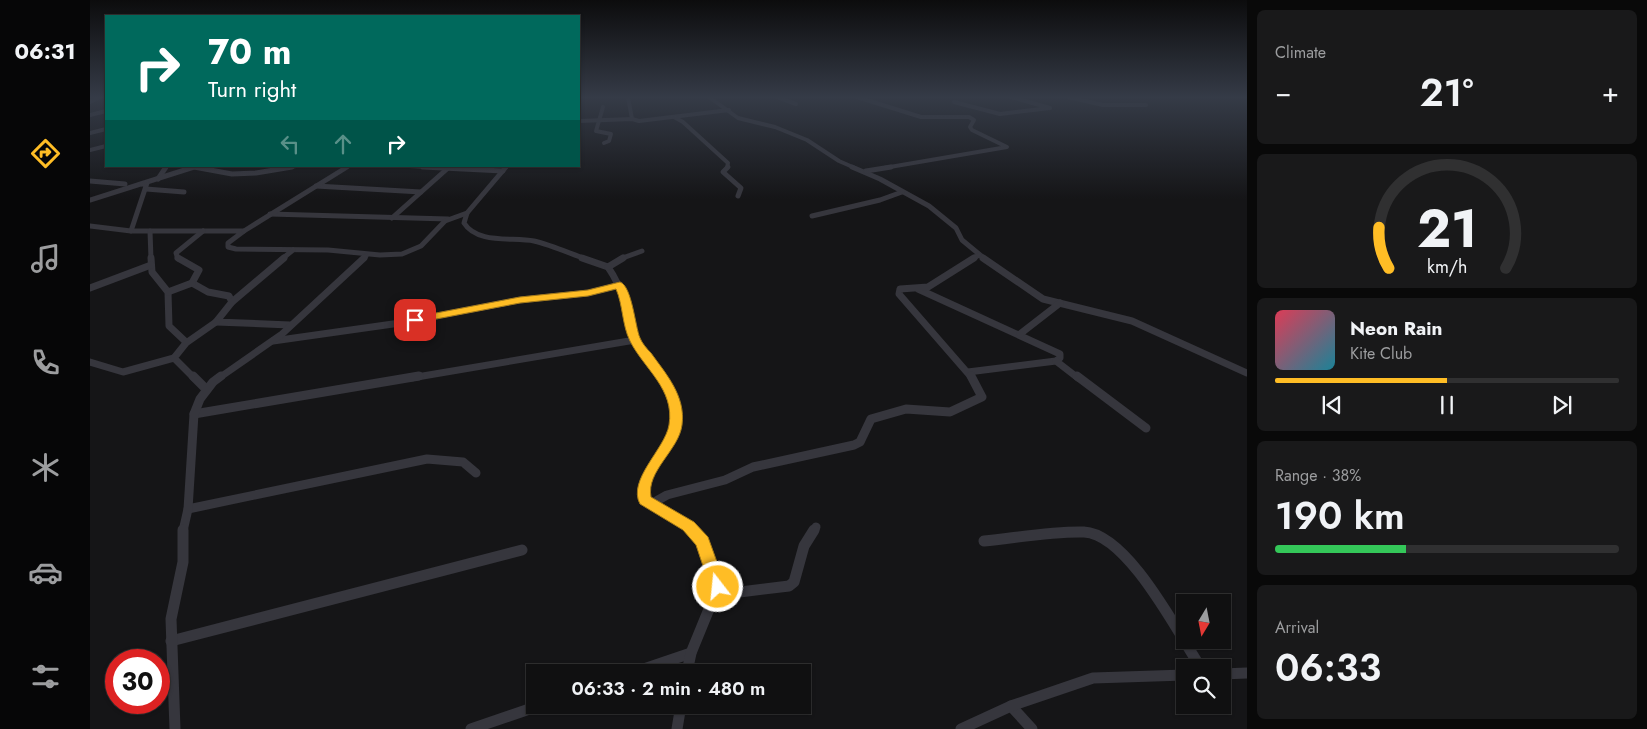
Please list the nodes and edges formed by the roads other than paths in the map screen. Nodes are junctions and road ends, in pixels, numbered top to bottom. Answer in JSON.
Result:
{"nodes":[{"id":1,"x":596,"y":131,"type":"edge"},
{"id":2,"x":693,"y":131,"type":"edge"},
{"id":3,"x":783,"y":131,"type":"edge"},
{"id":4,"x":974,"y":131,"type":"edge"},
{"id":5,"x":604,"y":143,"type":"dead end"},
{"id":6,"x":105,"y":146,"type":"edge"},
{"id":7,"x":90,"y":150,"type":"edge"},
{"id":8,"x":165,"y":167,"type":"edge"},
{"id":9,"x":195,"y":167,"type":"edge"},
{"id":10,"x":290,"y":167,"type":"edge"},
{"id":11,"x":346,"y":167,"type":"edge"},
{"id":12,"x":428,"y":167,"type":"edge"},
{"id":13,"x":448,"y":168,"type":"junction"},
{"id":14,"x":505,"y":169,"type":"edge"},
{"id":15,"x":880,"y":170,"type":"junction"},
{"id":16,"x":863,"y":171,"type":"junction"},
{"id":17,"x":880,"y":179,"type":"junction"},
{"id":18,"x":157,"y":180,"type":"junction"},
{"id":19,"x":92,"y":182,"type":"edge"},
{"id":20,"x":146,"y":186,"type":"junction"},
{"id":21,"x":316,"y":186,"type":"junction"},
{"id":22,"x":184,"y":192,"type":"dead end"},
{"id":23,"x":421,"y":192,"type":"junction"},
{"id":24,"x":902,"y":192,"type":"junction"},
{"id":25,"x":738,"y":196,"type":"dead end"},
{"id":26,"x":90,"y":200,"type":"edge"},
{"id":27,"x":467,"y":213,"type":"junction"},
{"id":28,"x":270,"y":214,"type":"junction"},
{"id":29,"x":812,"y":216,"type":"dead end"},
{"id":30,"x":392,"y":218,"type":"junction"},
{"id":31,"x":448,"y":219,"type":"junction"},
{"id":32,"x":90,"y":226,"type":"edge"},
{"id":33,"x":131,"y":230,"type":"junction"},
{"id":34,"x":203,"y":230,"type":"junction"},
{"id":35,"x":150,"y":231,"type":"junction"},
{"id":36,"x":244,"y":231,"type":"junction"},
{"id":37,"x":293,"y":250,"type":"junction"},
{"id":38,"x":642,"y":251,"type":"dead end"},
{"id":39,"x":980,"y":255,"type":"junction"},
{"id":40,"x":366,"y":256,"type":"junction"},
{"id":41,"x":151,"y":264,"type":"junction"},
{"id":42,"x":608,"y":266,"type":"junction"},
{"id":43,"x":192,"y":283,"type":"junction"},
{"id":44,"x":620,"y":285,"type":"junction"},
{"id":45,"x":90,"y":288,"type":"edge"},
{"id":46,"x":918,"y":289,"type":"junction"},
{"id":47,"x":168,"y":292,"type":"junction"},
{"id":48,"x":232,"y":302,"type":"junction"},
{"id":49,"x":1060,"y":303,"type":"junction"},
{"id":50,"x":216,"y":322,"type":"junction"},
{"id":51,"x":290,"y":325,"type":"junction"},
{"id":52,"x":1020,"y":334,"type":"junction"},
{"id":53,"x":635,"y":340,"type":"junction"},
{"id":54,"x":186,"y":342,"type":"junction"},
{"id":55,"x":272,"y":342,"type":"junction"},
{"id":56,"x":174,"y":358,"type":"junction"},
{"id":57,"x":1056,"y":361,"type":"junction"},
{"id":58,"x":90,"y":362,"type":"edge"},
{"id":59,"x":968,"y":372,"type":"junction"},
{"id":60,"x":1247,"y":373,"type":"edge"},
{"id":61,"x":206,"y":389,"type":"junction"},
{"id":62,"x":194,"y":414,"type":"junction"},
{"id":63,"x":1146,"y":428,"type":"dead end"},
{"id":64,"x":476,"y":473,"type":"dead end"},
{"id":65,"x":651,"y":504,"type":"junction"},
{"id":66,"x":188,"y":509,"type":"junction"},
{"id":67,"x":816,"y":527,"type":"dead end"},
{"id":68,"x":984,"y":541,"type":"dead end"},
{"id":69,"x":522,"y":550,"type":"dead end"},
{"id":70,"x":716,"y":595,"type":"junction"},
{"id":71,"x":171,"y":641,"type":"junction"},
{"id":72,"x":691,"y":653,"type":"junction"},
{"id":73,"x":1195,"y":659,"type":"edge"},
{"id":74,"x":659,"y":664,"type":"edge"},
{"id":75,"x":689,"y":664,"type":"edge"},
{"id":76,"x":1247,"y":673,"type":"edge"},
{"id":77,"x":1231,"y":674,"type":"edge"},
{"id":78,"x":1176,"y":675,"type":"edge"},
{"id":79,"x":1011,"y":706,"type":"junction"},
{"id":80,"x":526,"y":710,"type":"edge"},
{"id":81,"x":680,"y":714,"type":"edge"},
{"id":82,"x":175,"y":729,"type":"edge"},
{"id":83,"x":471,"y":729,"type":"edge"},
{"id":84,"x":677,"y":729,"type":"edge"},
{"id":85,"x":961,"y":729,"type":"edge"},
{"id":86,"x":1032,"y":729,"type":"edge"}],
"edges":[{"from":1,"to":5,"type":"street"},
{"from":2,"to":25,"type":"street"},
{"from":3,"to":16,"type":"street"},
{"from":4,"to":15,"type":"street"},
{"from":6,"to":7,"type":"street"},
{"from":8,"to":18,"type":"street"},
{"from":9,"to":10,"type":"street"},
{"from":9,"to":18,"type":"street"},
{"from":11,"to":21,"type":"street"},
{"from":12,"to":13,"type":"street"},
{"from":13,"to":14,"type":"street"},
{"from":13,"to":23,"type":"street"},
{"from":14,"to":27,"type":"street"},
{"from":15,"to":16,"type":"street"},
{"from":15,"to":17,"type":"street"},
{"from":16,"to":17,"type":"street"},
{"from":17,"to":24,"type":"street"},
{"from":18,"to":20,"type":"street"},
{"from":19,"to":20,"type":"street"},
{"from":20,"to":22,"type":"street"},
{"from":20,"to":26,"type":"street"},
{"from":20,"to":33,"type":"street"},
{"from":21,"to":23,"type":"street"},
{"from":21,"to":28,"type":"street"},
{"from":23,"to":30,"type":"street"},
{"from":24,"to":29,"type":"street"},
{"from":24,"to":39,"type":"street"},
{"from":27,"to":31,"type":"street"},
{"from":27,"to":42,"type":"street"},
{"from":28,"to":30,"type":"street"},
{"from":28,"to":36,"type":"street"},
{"from":30,"to":31,"type":"street"},
{"from":31,"to":40,"type":"street"},
{"from":32,"to":33,"type":"street"},
{"from":33,"to":35,"type":"street"},
{"from":34,"to":35,"type":"street"},
{"from":34,"to":36,"type":"street"},
{"from":34,"to":43,"type":"street"},
{"from":35,"to":41,"type":"street"},
{"from":36,"to":37,"type":"street"},
{"from":37,"to":40,"type":"street"},
{"from":37,"to":48,"type":"street"},
{"from":38,"to":42,"type":"street"},
{"from":39,"to":46,"type":"street"},
{"from":39,"to":49,"type":"street"},
{"from":40,"to":51,"type":"street"},
{"from":41,"to":45,"type":"street"},
{"from":41,"to":47,"type":"street"},
{"from":42,"to":44,"type":"street"},
{"from":43,"to":47,"type":"street"},
{"from":43,"to":48,"type":"street"},
{"from":44,"to":53,"type":"street"},
{"from":44,"to":55,"type":"street"},
{"from":46,"to":52,"type":"street"},
{"from":46,"to":59,"type":"street"},
{"from":47,"to":54,"type":"street"},
{"from":48,"to":50,"type":"street"},
{"from":49,"to":52,"type":"street"},
{"from":49,"to":60,"type":"street"},
{"from":50,"to":51,"type":"street"},
{"from":50,"to":54,"type":"street"},
{"from":51,"to":55,"type":"street"},
{"from":52,"to":57,"type":"street"},
{"from":53,"to":62,"type":"street"},
{"from":53,"to":65,"type":"street"},
{"from":54,"to":56,"type":"street"},
{"from":55,"to":61,"type":"street"},
{"from":56,"to":58,"type":"street"},
{"from":56,"to":61,"type":"street"},
{"from":57,"to":59,"type":"street"},
{"from":57,"to":63,"type":"street"},
{"from":59,"to":65,"type":"street"},
{"from":61,"to":62,"type":"street"},
{"from":62,"to":66,"type":"street"},
{"from":64,"to":66,"type":"street"},
{"from":65,"to":70,"type":"street"},
{"from":66,"to":71,"type":"street"},
{"from":67,"to":70,"type":"street"},
{"from":68,"to":73,"type":"street"},
{"from":69,"to":71,"type":"street"},
{"from":70,"to":72,"type":"street"},
{"from":71,"to":82,"type":"street"},
{"from":72,"to":74,"type":"street"},
{"from":72,"to":75,"type":"street"},
{"from":76,"to":77,"type":"street"},
{"from":78,"to":79,"type":"street"},
{"from":79,"to":85,"type":"street"},
{"from":79,"to":86,"type":"street"},
{"from":80,"to":83,"type":"street"},
{"from":81,"to":84,"type":"street"}]}
